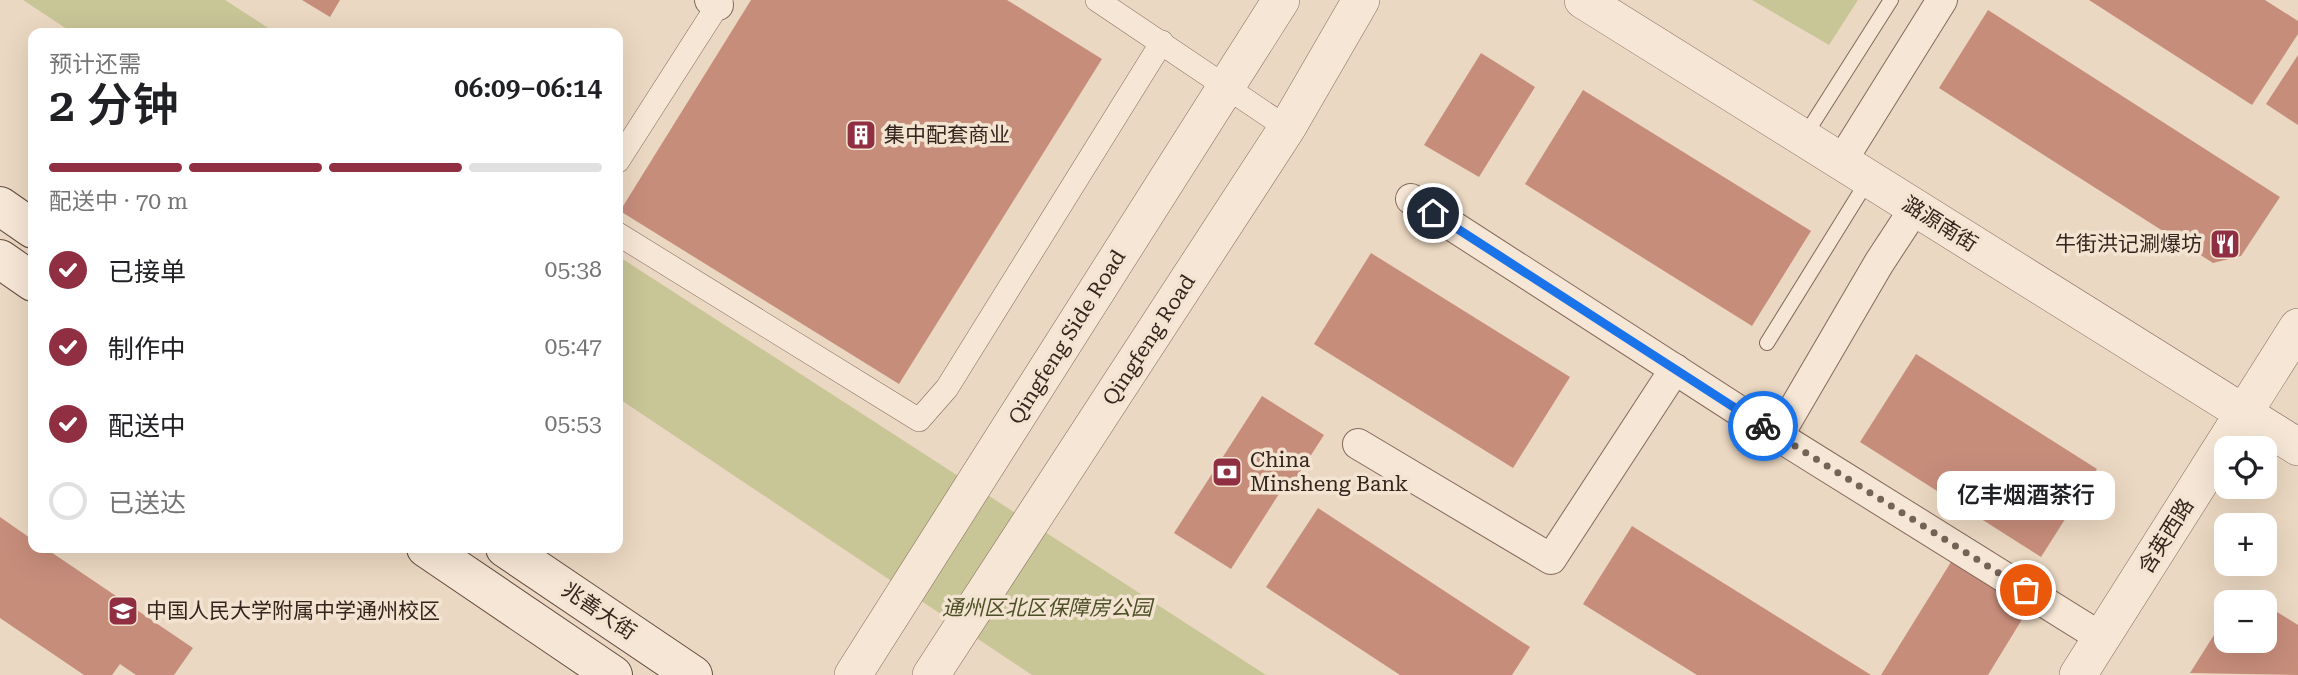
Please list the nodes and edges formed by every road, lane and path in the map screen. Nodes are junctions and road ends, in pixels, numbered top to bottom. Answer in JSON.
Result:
{"nodes":[{"id":1,"x":1097,"y":0,"type":"edge"},
{"id":2,"x":1281,"y":0,"type":"edge"},
{"id":3,"x":1361,"y":0,"type":"edge"},
{"id":4,"x":1583,"y":0,"type":"edge"},
{"id":5,"x":1891,"y":0,"type":"edge"},
{"id":6,"x":1942,"y":0,"type":"edge"},
{"id":7,"x":717,"y":2,"type":"edge"},
{"id":8,"x":1162,"y":42,"type":"junction"},
{"id":9,"x":1225,"y":88,"type":"junction"},
{"id":10,"x":1287,"y":128,"type":"junction"},
{"id":11,"x":1803,"y":138,"type":"junction"},
{"id":12,"x":623,"y":153,"type":"edge"},
{"id":13,"x":1855,"y":170,"type":"junction"},
{"id":14,"x":1412,"y":199,"type":"dead end"},
{"id":15,"x":0,"y":206,"type":"edge"},
{"id":16,"x":1915,"y":208,"type":"junction"},
{"id":17,"x":28,"y":226,"type":"edge"},
{"id":18,"x":623,"y":237,"type":"edge"},
{"id":19,"x":0,"y":259,"type":"edge"},
{"id":20,"x":28,"y":279,"type":"edge"},
{"id":21,"x":2298,"y":327,"type":"edge"},
{"id":22,"x":1767,"y":343,"type":"dead end"},
{"id":23,"x":1675,"y":369,"type":"junction"},
{"id":24,"x":2243,"y":414,"type":"junction"},
{"id":25,"x":1778,"y":436,"type":"junction"},
{"id":26,"x":1358,"y":444,"type":"dead end"},
{"id":27,"x":2298,"y":447,"type":"edge"},
{"id":28,"x":433,"y":553,"type":"edge"},
{"id":29,"x":512,"y":553,"type":"edge"},
{"id":30,"x":2102,"y":638,"type":"junction"},
{"id":31,"x":613,"y":675,"type":"edge"},
{"id":32,"x":693,"y":675,"type":"edge"},
{"id":33,"x":853,"y":675,"type":"edge"},
{"id":34,"x":931,"y":675,"type":"edge"},
{"id":35,"x":2078,"y":675,"type":"edge"}],
"edges":[{"from":1,"to":8,"type":"street"},
{"from":2,"to":9,"type":"street","name":"Qingfeng Side Road"},
{"from":3,"to":10,"type":"street","name":"Qingfeng Road"},
{"from":4,"to":11,"type":"street","name":"潞源南街"},
{"from":5,"to":11,"type":"lane"},
{"from":6,"to":13,"type":"street"},
{"from":7,"to":12,"type":"street"},
{"from":8,"to":9,"type":"street"},
{"from":8,"to":18,"type":"street"},
{"from":9,"to":10,"type":"street"},
{"from":9,"to":33,"type":"street","name":"Qingfeng Side Road"},
{"from":10,"to":34,"type":"street","name":"Qingfeng Road"},
{"from":11,"to":13,"type":"street","name":"潞源南街"},
{"from":13,"to":16,"type":"street","name":"潞源南街"},
{"from":13,"to":22,"type":"lane"},
{"from":14,"to":23,"type":"street"},
{"from":15,"to":17,"type":"main road"},
{"from":16,"to":24,"type":"street","name":"潞源南街"},
{"from":16,"to":25,"type":"street"},
{"from":19,"to":20,"type":"main road"},
{"from":21,"to":24,"type":"street","name":"含英西路"},
{"from":23,"to":25,"type":"street"},
{"from":23,"to":26,"type":"street"},
{"from":24,"to":27,"type":"street","name":"潞源南街"},
{"from":24,"to":30,"type":"street","name":"含英西路"},
{"from":25,"to":30,"type":"street"},
{"from":28,"to":31,"type":"main road"},
{"from":29,"to":32,"type":"main road","name":"兆善大街"},
{"from":30,"to":35,"type":"street","name":"含英西路"}]}
